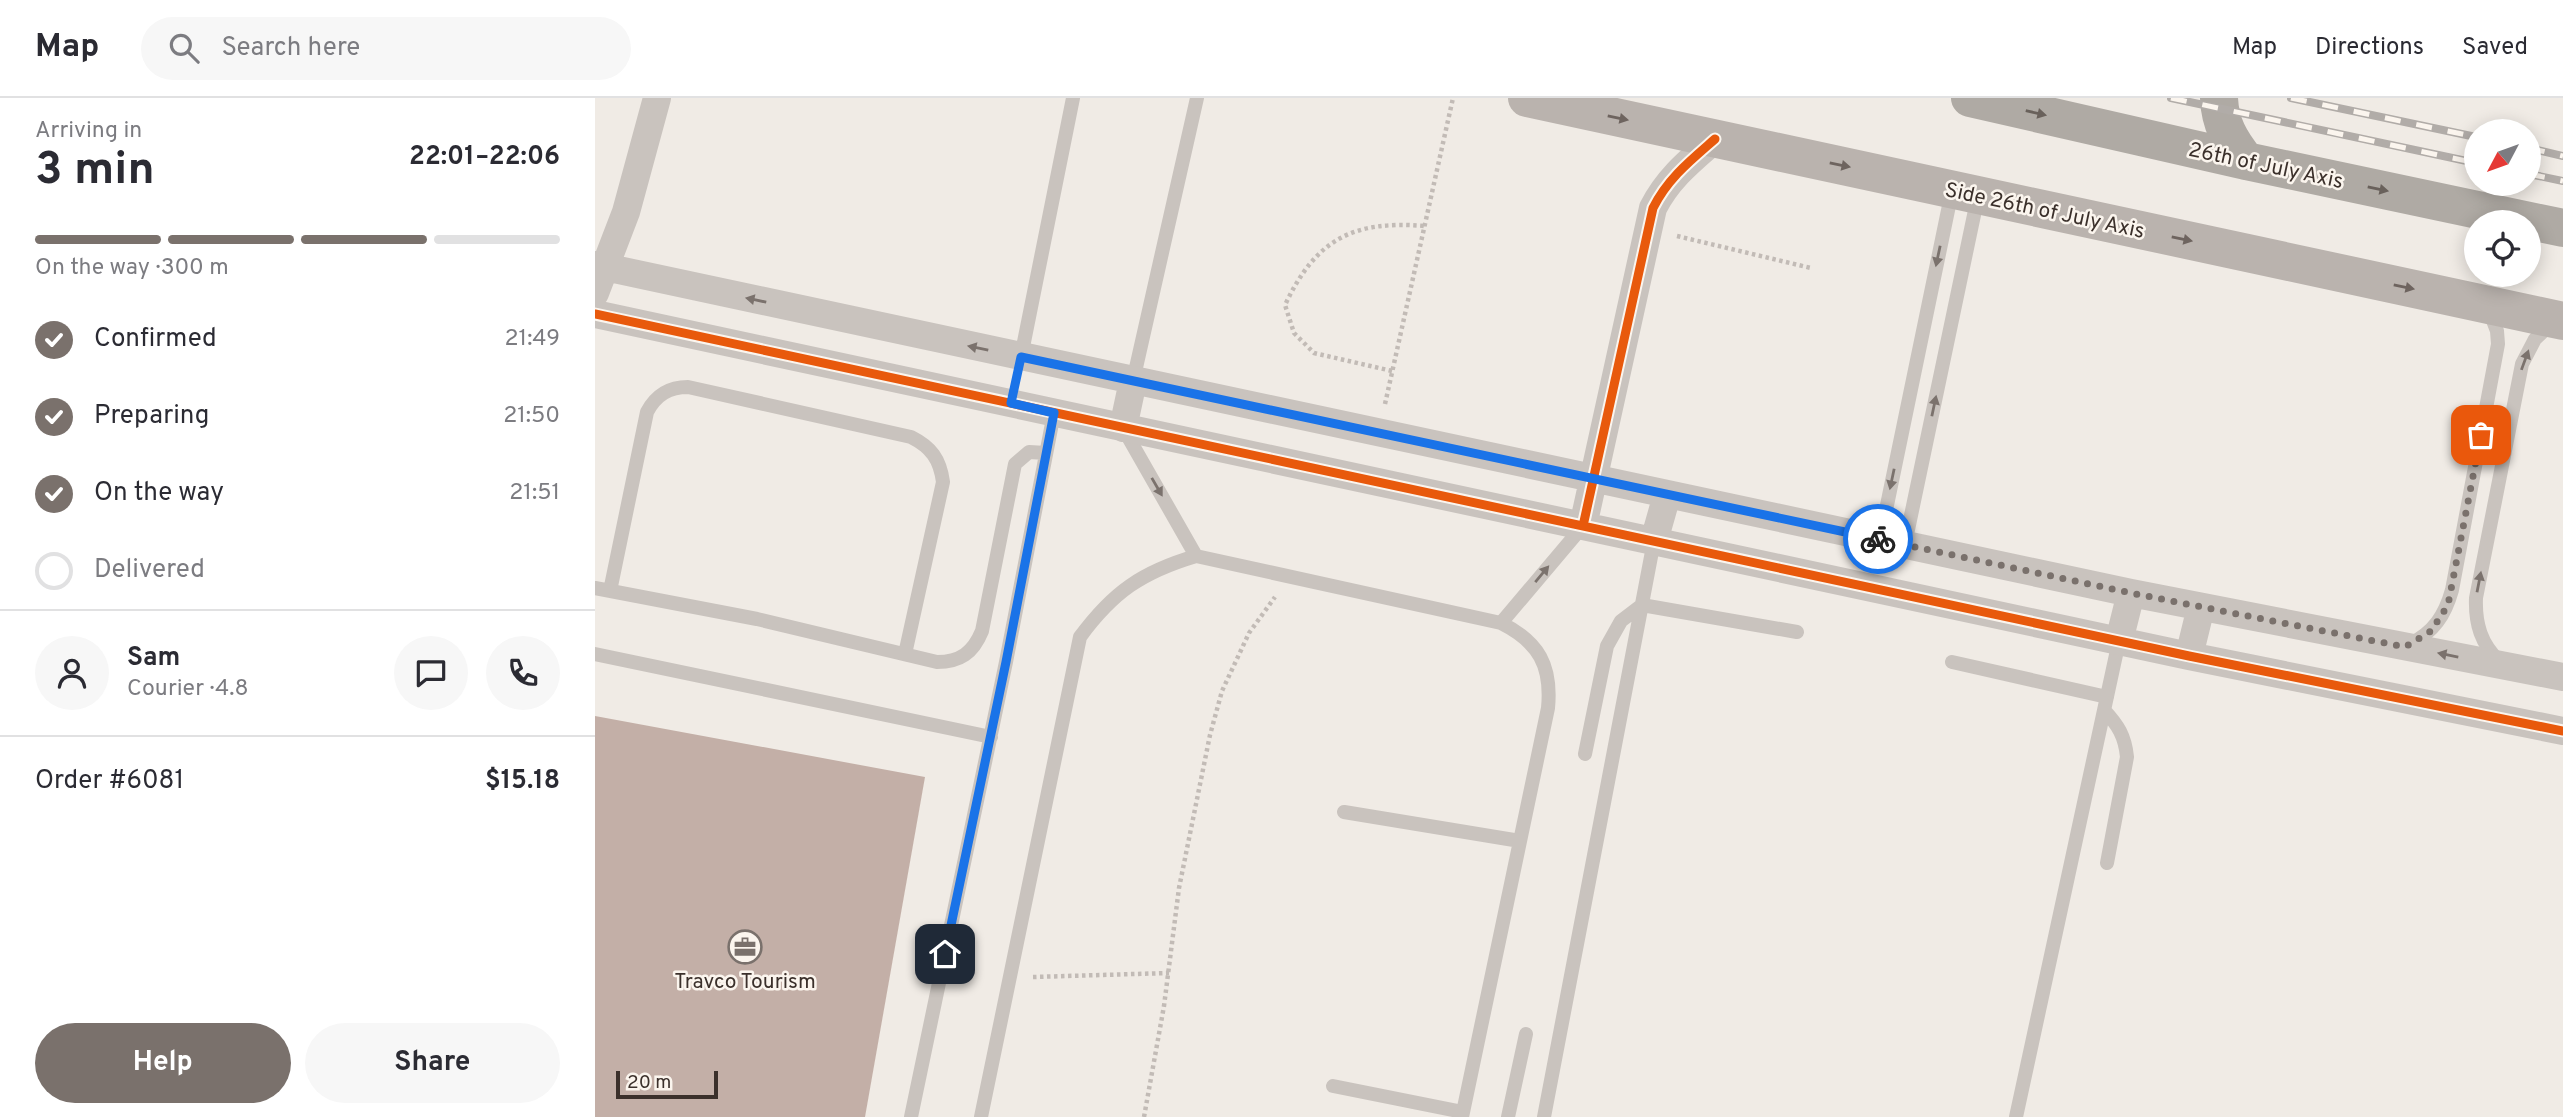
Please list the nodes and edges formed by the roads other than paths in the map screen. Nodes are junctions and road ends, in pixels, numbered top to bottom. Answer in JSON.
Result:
{"nodes":[{"id":1,"x":657,"y":98,"type":"edge"},
{"id":2,"x":1073,"y":98,"type":"edge"},
{"id":3,"x":1196,"y":98,"type":"edge"},
{"id":4,"x":1527,"y":98,"type":"edge"},
{"id":5,"x":1970,"y":98,"type":"edge"},
{"id":6,"x":2219,"y":98,"type":"edge"},
{"id":7,"x":1715,"y":139,"type":"junction"},
{"id":8,"x":2246,"y":161,"type":"junction"},
{"id":9,"x":1965,"y":192,"type":"junction"},
{"id":10,"x":2563,"y":228,"type":"edge"},
{"id":11,"x":598,"y":276,"type":"edge"},
{"id":12,"x":2487,"y":305,"type":"junction"},
{"id":13,"x":595,"y":314,"type":"edge"},
{"id":14,"x":2560,"y":321,"type":"edge"},
{"id":15,"x":1021,"y":357,"type":"junction"},
{"id":16,"x":1133,"y":381,"type":"junction"},
{"id":17,"x":1011,"y":403,"type":"junction"},
{"id":18,"x":1054,"y":413,"type":"junction"},
{"id":19,"x":1123,"y":428,"type":"junction"},
{"id":20,"x":1046,"y":453,"type":"junction"},
{"id":21,"x":1592,"y":478,"type":"junction"},
{"id":22,"x":1667,"y":495,"type":"junction"},
{"id":23,"x":1583,"y":526,"type":"junction"},
{"id":24,"x":1654,"y":541,"type":"junction"},
{"id":25,"x":1892,"y":542,"type":"junction"},
{"id":26,"x":1196,"y":556,"type":"junction"},
{"id":27,"x":595,"y":588,"type":"edge"},
{"id":28,"x":610,"y":591,"type":"junction"},
{"id":29,"x":2131,"y":593,"type":"junction"},
{"id":30,"x":1641,"y":605,"type":"junction"},
{"id":31,"x":2201,"y":607,"type":"junction"},
{"id":32,"x":1501,"y":623,"type":"junction"},
{"id":33,"x":1797,"y":632,"type":"dead end"},
{"id":34,"x":2119,"y":641,"type":"junction"},
{"id":35,"x":2405,"y":647,"type":"junction"},
{"id":36,"x":595,"y":654,"type":"edge"},
{"id":37,"x":905,"y":654,"type":"junction"},
{"id":38,"x":2189,"y":656,"type":"junction"},
{"id":39,"x":1952,"y":662,"type":"dead end"},
{"id":40,"x":2504,"y":666,"type":"junction"},
{"id":41,"x":2563,"y":677,"type":"edge"},
{"id":42,"x":2106,"y":704,"type":"junction"},
{"id":43,"x":2563,"y":731,"type":"edge"},
{"id":44,"x":991,"y":737,"type":"junction"},
{"id":45,"x":1585,"y":754,"type":"dead end"},
{"id":46,"x":1344,"y":812,"type":"dead end"},
{"id":47,"x":1520,"y":841,"type":"junction"},
{"id":48,"x":2107,"y":863,"type":"dead end"},
{"id":49,"x":1526,"y":1034,"type":"dead end"},
{"id":50,"x":1333,"y":1086,"type":"dead end"},
{"id":51,"x":1463,"y":1114,"type":"edge"},
{"id":52,"x":911,"y":1117,"type":"edge"},
{"id":53,"x":981,"y":1117,"type":"edge"},
{"id":54,"x":1508,"y":1117,"type":"edge"},
{"id":55,"x":1544,"y":1117,"type":"edge"},
{"id":56,"x":2016,"y":1117,"type":"edge"}],
"edges":[{"from":1,"to":11,"type":"street"},
{"from":2,"to":15,"type":"lane"},
{"from":3,"to":16,"type":"lane"},
{"from":4,"to":7,"type":"main road","name":"Side 26th of July Axis","one_way":true},
{"from":5,"to":8,"type":"highway","name":"26th of July Axis","one_way":true},
{"from":6,"to":8,"type":"highway"},
{"from":7,"to":9,"type":"main road","name":"Side 26th of July Axis","one_way":true},
{"from":7,"to":21,"type":"street"},
{"from":8,"to":10,"type":"highway","name":"26th of July Axis","one_way":true},
{"from":9,"to":12,"type":"main road","name":"Side 26th of July Axis","one_way":true},
{"from":9,"to":25,"type":"lane","one_way":true},
{"from":25,"to":9,"type":"lane","one_way":true},
{"from":15,"to":11,"type":"street","one_way":true},
{"from":12,"to":14,"type":"main road","name":"Side 26th of July Axis"},
{"from":12,"to":35,"type":"lane"},
{"from":13,"to":17,"type":"street"},
{"from":40,"to":14,"type":"lane","one_way":true},
{"from":15,"to":16,"type":"street"},
{"from":15,"to":17,"type":"street"},
{"from":16,"to":19,"type":"street"},
{"from":16,"to":21,"type":"street"},
{"from":17,"to":18,"type":"street"},
{"from":18,"to":19,"type":"street"},
{"from":18,"to":20,"type":"lane"},
{"from":19,"to":23,"type":"street"},
{"from":19,"to":26,"type":"lane","one_way":true},
{"from":20,"to":37,"type":"lane"},
{"from":20,"to":44,"type":"lane"},
{"from":21,"to":22,"type":"street"},
{"from":21,"to":23,"type":"street"},
{"from":22,"to":24,"type":"street"},
{"from":22,"to":25,"type":"street"},
{"from":23,"to":24,"type":"street"},
{"from":32,"to":23,"type":"lane","one_way":true},
{"from":24,"to":30,"type":"lane"},
{"from":24,"to":34,"type":"street"},
{"from":25,"to":29,"type":"street"},
{"from":26,"to":32,"type":"lane"},
{"from":26,"to":53,"type":"lane"},
{"from":27,"to":28,"type":"lane"},
{"from":28,"to":37,"type":"lane"},
{"from":28,"to":37,"type":"lane"},
{"from":29,"to":31,"type":"street"},
{"from":29,"to":34,"type":"street"},
{"from":30,"to":33,"type":"lane"},
{"from":30,"to":45,"type":"lane"},
{"from":30,"to":55,"type":"lane"},
{"from":31,"to":35,"type":"street"},
{"from":31,"to":38,"type":"street"},
{"from":32,"to":47,"type":"lane"},
{"from":34,"to":38,"type":"street"},
{"from":34,"to":42,"type":"lane"},
{"from":40,"to":35,"type":"street","one_way":true},
{"from":36,"to":44,"type":"lane"},
{"from":38,"to":43,"type":"street"},
{"from":39,"to":42,"type":"lane"},
{"from":40,"to":41,"type":"street"},
{"from":42,"to":48,"type":"lane"},
{"from":42,"to":56,"type":"lane"},
{"from":44,"to":52,"type":"lane"},
{"from":46,"to":47,"type":"lane"},
{"from":47,"to":51,"type":"lane"},
{"from":49,"to":54,"type":"lane"},
{"from":50,"to":51,"type":"lane"}]}
